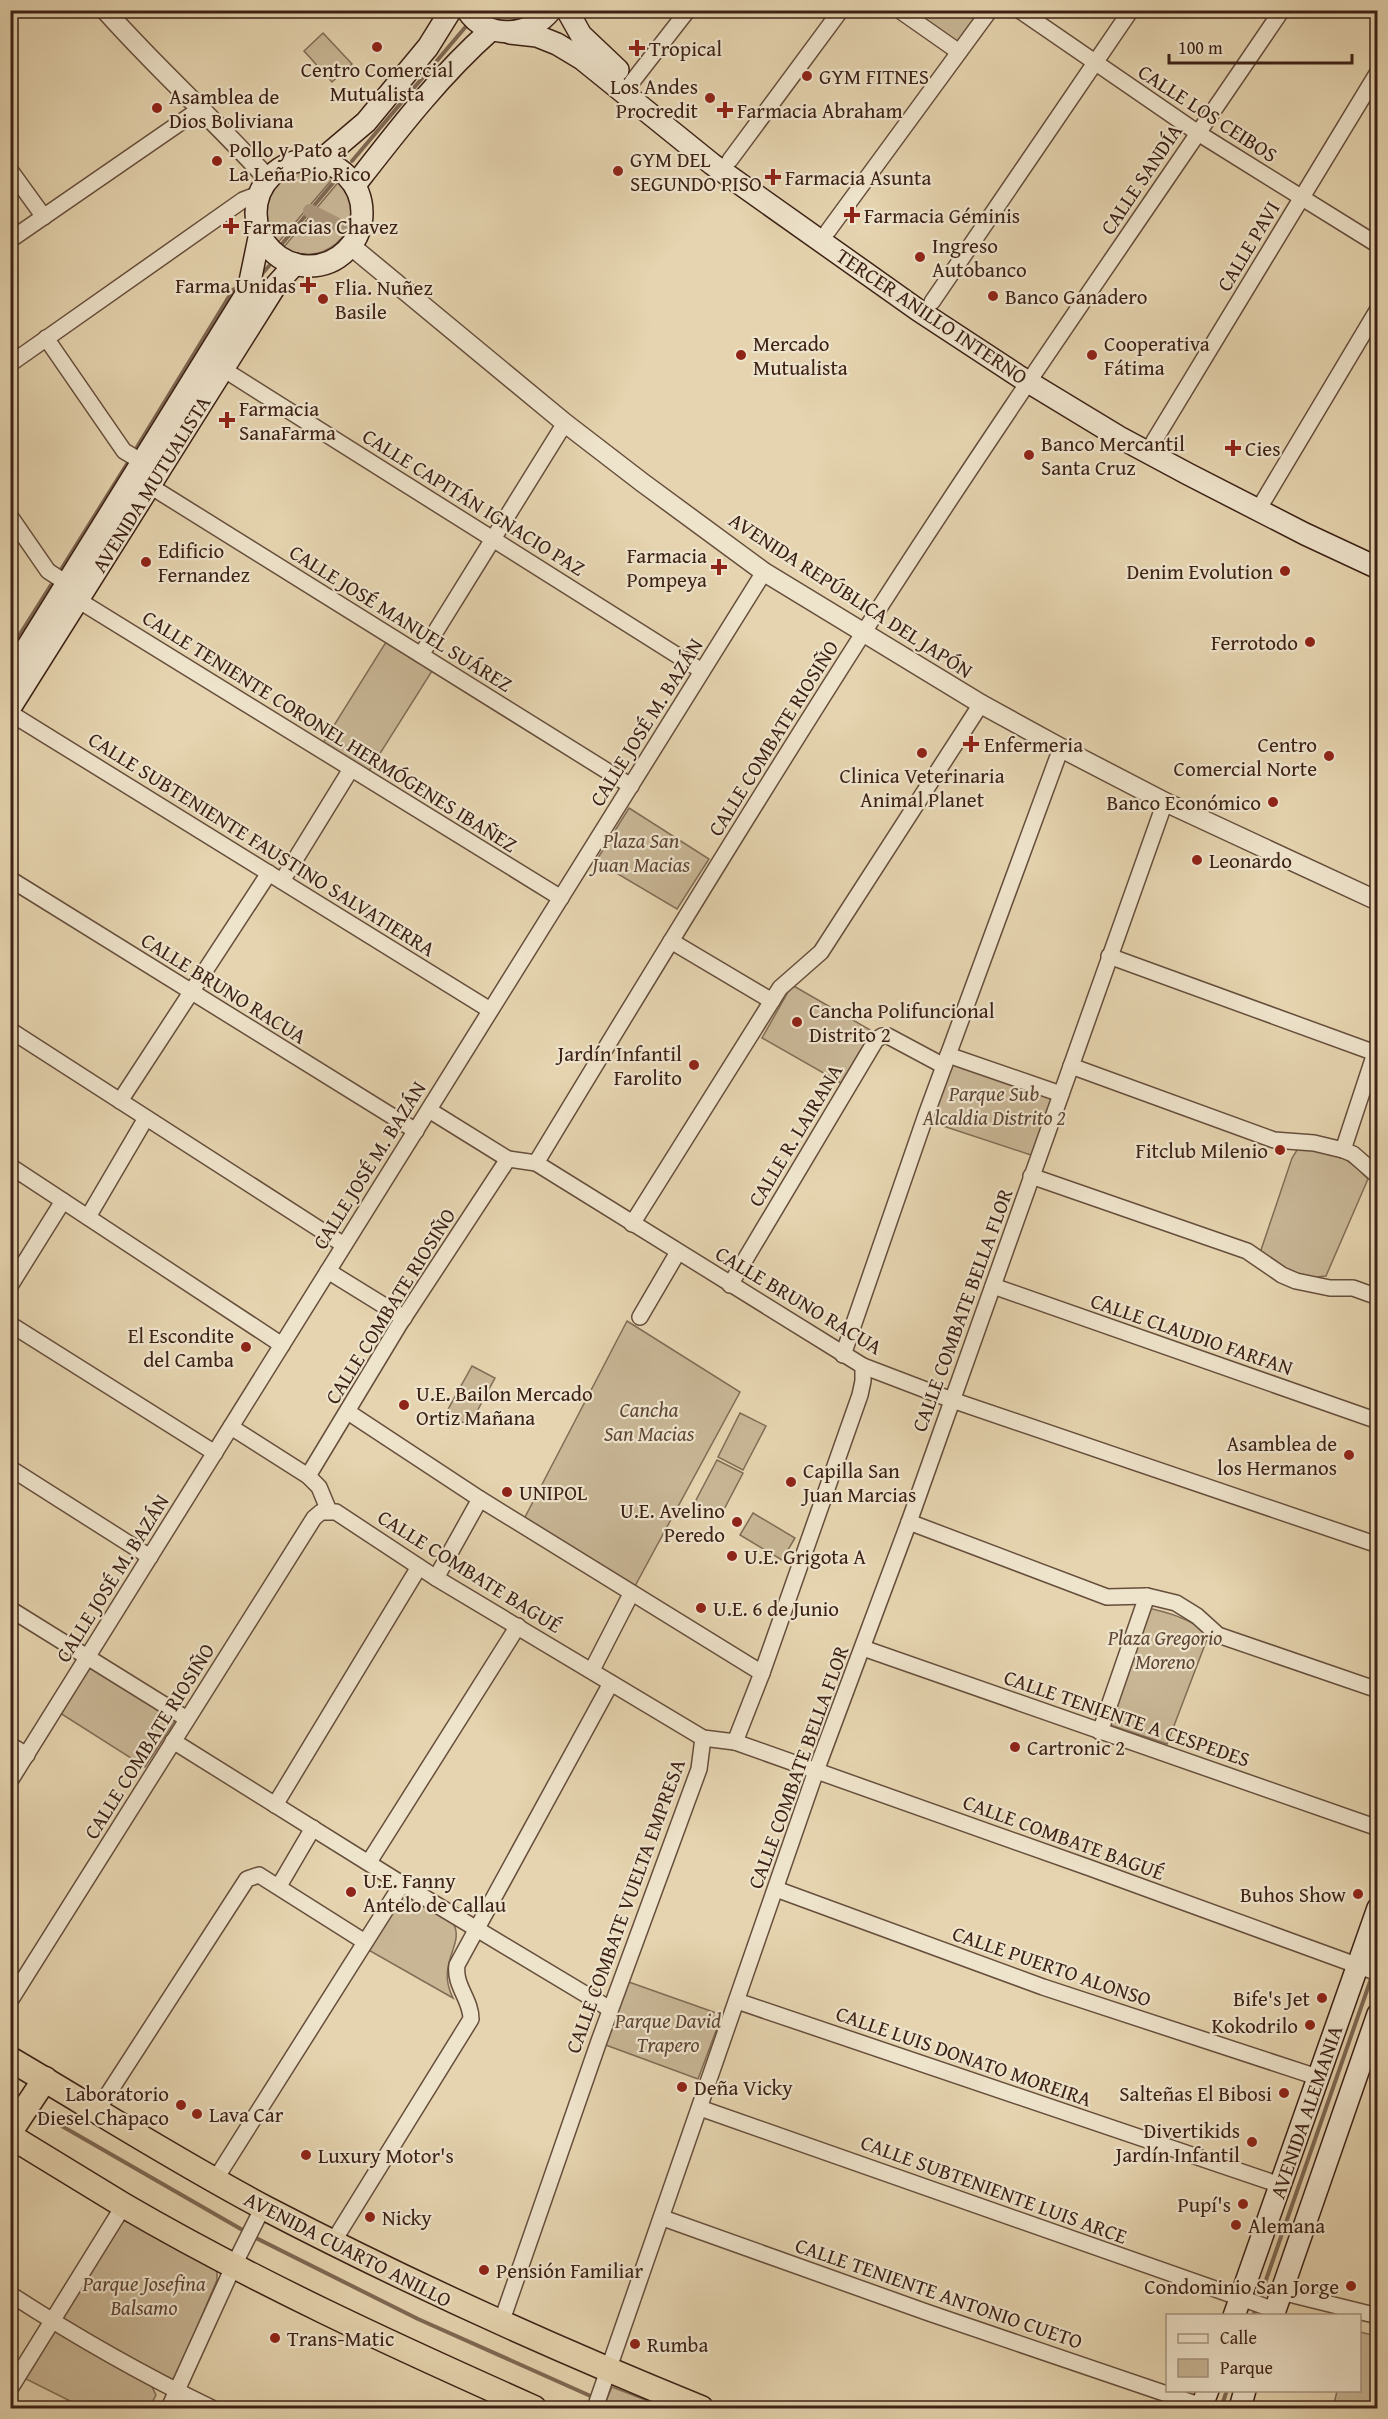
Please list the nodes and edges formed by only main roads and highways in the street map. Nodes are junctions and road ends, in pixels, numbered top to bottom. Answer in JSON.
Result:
{"nodes":[{"id":1,"x":451,"y":10,"type":"edge"},
{"id":2,"x":467,"y":10,"type":"edge"},
{"id":3,"x":551,"y":10,"type":"edge"},
{"id":4,"x":567,"y":10,"type":"edge"},
{"id":5,"x":501,"y":31,"type":"junction"},
{"id":6,"x":320,"y":161,"type":"junction"},
{"id":7,"x":355,"y":185,"type":"junction"},
{"id":8,"x":260,"y":233,"type":"junction"},
{"id":9,"x":295,"y":264,"type":"junction"},
{"id":10,"x":1031,"y":377,"type":"junction"},
{"id":11,"x":1377,"y":554,"type":"edge"},
{"id":12,"x":1377,"y":568,"type":"edge"},
{"id":13,"x":73,"y":592,"type":"junction"},
{"id":14,"x":10,"y":675,"type":"edge"},
{"id":15,"x":10,"y":708,"type":"edge"},
{"id":16,"x":1377,"y":1908,"type":"edge"},
{"id":17,"x":1366,"y":1969,"type":"edge"},
{"id":18,"x":1377,"y":2014,"type":"edge"},
{"id":19,"x":10,"y":2059,"type":"edge"},
{"id":20,"x":42,"y":2084,"type":"junction"},
{"id":21,"x":12,"y":2131,"type":"edge"},
{"id":22,"x":1239,"y":2305,"type":"edge"},
{"id":23,"x":1275,"y":2307,"type":"edge"},
{"id":24,"x":1245,"y":2392,"type":"edge"},
{"id":25,"x":521,"y":2406,"type":"edge"},
{"id":26,"x":701,"y":2409,"type":"edge"},
{"id":27,"x":1240,"y":2409,"type":"edge"}],
"edges":[{"from":1,"to":6,"type":"main road"},
{"from":2,"to":5,"type":"main road"},
{"from":3,"to":5,"type":"main road"},
{"from":4,"to":10,"type":"main road","name":"TERCER ANILLO INTERNO"},
{"from":5,"to":7,"type":"main road"},
{"from":5,"to":10,"type":"main road","name":"TERCER ANILLO INTERNO"},
{"from":6,"to":7,"type":"main road"},
{"from":6,"to":8,"type":"main road"},
{"from":7,"to":9,"type":"main road"},
{"from":8,"to":9,"type":"main road"},
{"from":8,"to":13,"type":"main road","name":"AVENIDA MUTUALISTA"},
{"from":9,"to":13,"type":"main road","name":"AVENIDA MUTUALISTA"},
{"from":10,"to":11,"type":"main road","name":"TERCER ANILLO INTERNO"},
{"from":10,"to":12,"type":"main road","name":"TERCER ANILLO INTERNO"},
{"from":13,"to":14,"type":"main road","name":"AVENIDA MUTUALISTA"},
{"from":13,"to":15,"type":"main road","name":"AVENIDA MUTUALISTA"},
{"from":16,"to":17,"type":"main road","name":"AVENIDA ALEMANIA"},
{"from":17,"to":22,"type":"main road","name":"AVENIDA ALEMANIA"},
{"from":18,"to":23,"type":"main road","name":"AVENIDA ALEMANIA"},
{"from":19,"to":20,"type":"highway","name":"AVENIDA CUARTO ANILLO"},
{"from":20,"to":21,"type":"highway"},
{"from":20,"to":26,"type":"highway","name":"AVENIDA CUARTO ANILLO"},
{"from":21,"to":25,"type":"highway"},
{"from":24,"to":27,"type":"main road"}]}
